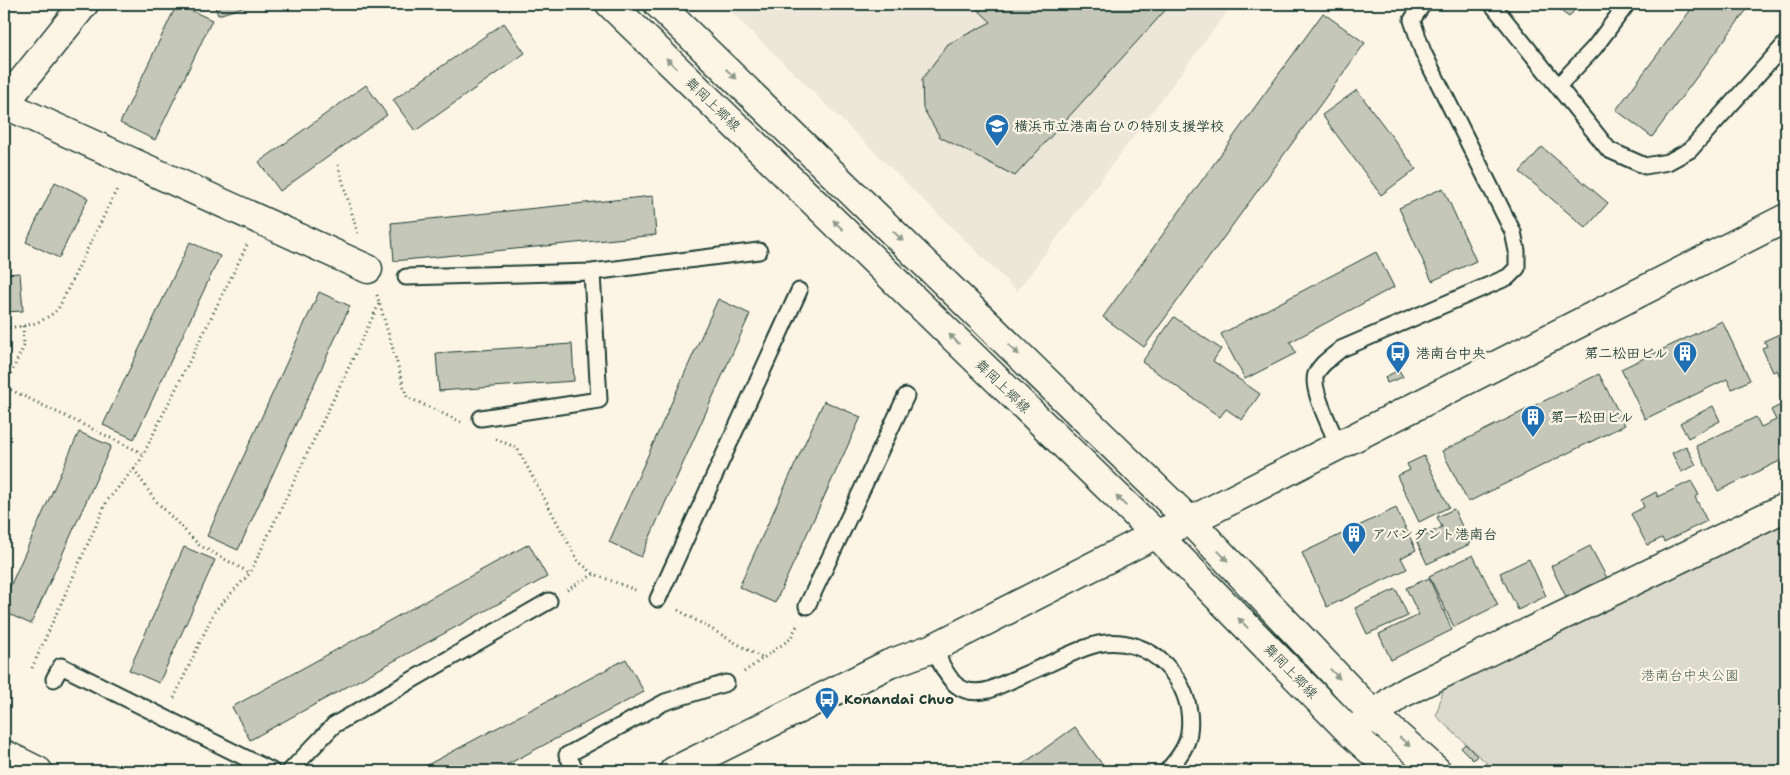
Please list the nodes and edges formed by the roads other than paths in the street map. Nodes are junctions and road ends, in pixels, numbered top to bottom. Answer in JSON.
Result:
{"nodes":[{"id":1,"x":84,"y":4,"type":"edge"},
{"id":2,"x":610,"y":4,"type":"edge"},
{"id":3,"x":658,"y":4,"type":"edge"},
{"id":4,"x":1422,"y":4,"type":"edge"},
{"id":5,"x":1492,"y":4,"type":"edge"},
{"id":6,"x":1627,"y":4,"type":"edge"},
{"id":7,"x":1786,"y":43,"type":"edge"},
{"id":8,"x":1558,"y":86,"type":"junction"},
{"id":9,"x":4,"y":104,"type":"edge"},
{"id":10,"x":1786,"y":218,"type":"edge"},
{"id":11,"x":759,"y":251,"type":"dead end"},
{"id":12,"x":368,"y":269,"type":"road end"},
{"id":13,"x":592,"y":272,"type":"junction"},
{"id":14,"x":406,"y":277,"type":"dead end"},
{"id":15,"x":799,"y":291,"type":"dead end"},
{"id":16,"x":906,"y":396,"type":"dead end"},
{"id":17,"x":481,"y":418,"type":"dead end"},
{"id":18,"x":1338,"y":445,"type":"junction"},
{"id":19,"x":1786,"y":507,"type":"edge"},
{"id":20,"x":1190,"y":520,"type":"junction"},
{"id":21,"x":1156,"y":534,"type":"junction"},
{"id":22,"x":658,"y":599,"type":"road end"},
{"id":23,"x":549,"y":601,"type":"road end"},
{"id":24,"x":807,"y":606,"type":"road end"},
{"id":25,"x":932,"y":648,"type":"junction"},
{"id":26,"x":54,"y":679,"type":"dead end"},
{"id":27,"x":726,"y":683,"type":"road end"},
{"id":28,"x":1373,"y":714,"type":"junction"},
{"id":29,"x":1351,"y":733,"type":"junction"},
{"id":30,"x":4,"y":754,"type":"edge"},
{"id":31,"x":38,"y":771,"type":"edge"},
{"id":32,"x":272,"y":771,"type":"edge"},
{"id":33,"x":290,"y":771,"type":"edge"},
{"id":34,"x":568,"y":771,"type":"edge"},
{"id":35,"x":674,"y":771,"type":"edge"},
{"id":36,"x":1167,"y":771,"type":"edge"},
{"id":37,"x":1393,"y":771,"type":"edge"},
{"id":38,"x":1437,"y":771,"type":"edge"}],
"edges":[{"from":1,"to":9,"type":"street"},
{"from":21,"to":2,"type":"street","name":"舞岡上郷線","one_way":true},
{"from":3,"to":20,"type":"street","one_way":true},
{"from":4,"to":18,"type":"lane"},
{"from":5,"to":8,"type":"lane"},
{"from":6,"to":8,"type":"lane"},
{"from":7,"to":8,"type":"lane"},
{"from":9,"to":12,"type":"street"},
{"from":10,"to":18,"type":"street"},
{"from":11,"to":13,"type":"lane"},
{"from":13,"to":14,"type":"lane"},
{"from":13,"to":17,"type":"lane"},
{"from":15,"to":22,"type":"lane"},
{"from":16,"to":24,"type":"lane"},
{"from":18,"to":20,"type":"street"},
{"from":19,"to":28,"type":"street"},
{"from":20,"to":21,"type":"street"},
{"from":20,"to":28,"type":"street","one_way":true},
{"from":21,"to":25,"type":"street"},
{"from":29,"to":21,"type":"street","name":"舞岡上郷線","one_way":true},
{"from":23,"to":33,"type":"lane"},
{"from":25,"to":35,"type":"street"},
{"from":25,"to":36,"type":"lane"},
{"from":26,"to":32,"type":"lane"},
{"from":27,"to":34,"type":"lane"},
{"from":28,"to":29,"type":"street"},
{"from":28,"to":38,"type":"street","one_way":true},
{"from":29,"to":37,"type":"street","name":"舞岡上郷線"},
{"from":30,"to":31,"type":"street"}]}
